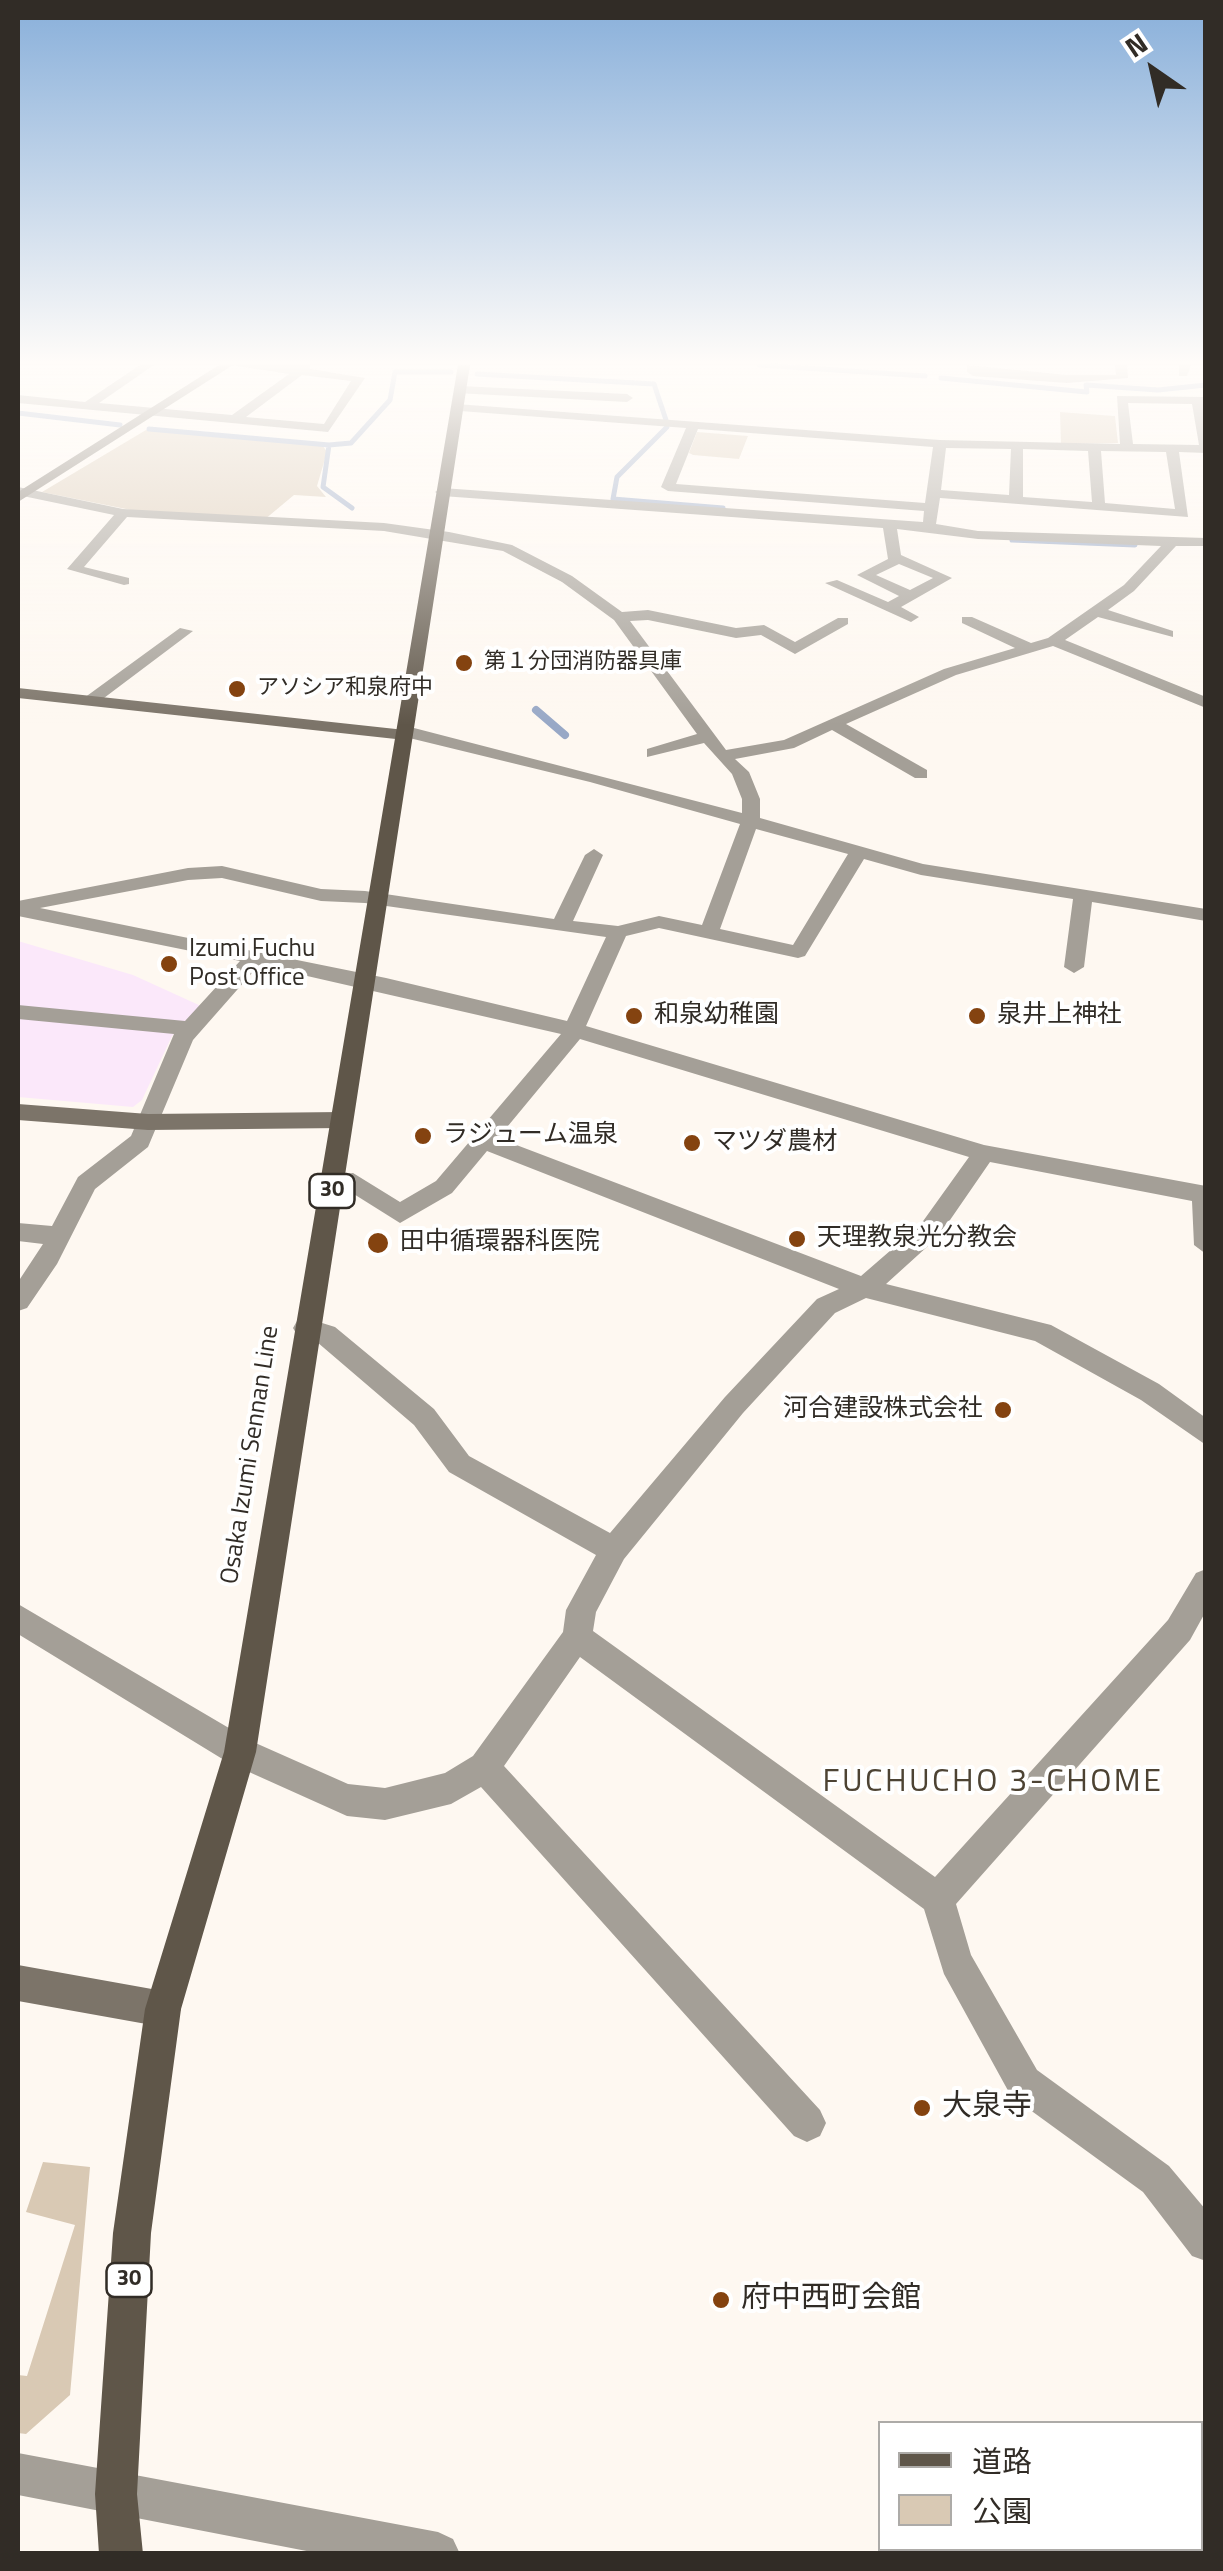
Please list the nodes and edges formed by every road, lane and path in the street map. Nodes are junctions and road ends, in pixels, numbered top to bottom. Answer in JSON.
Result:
{"nodes":[{"id":1,"x":443,"y":485,"type":"edge"},
{"id":2,"x":669,"y":485,"type":"edge"},
{"id":3,"x":933,"y":485,"type":"edge"},
{"id":4,"x":1016,"y":485,"type":"edge"},
{"id":5,"x":1097,"y":485,"type":"edge"},
{"id":6,"x":1178,"y":485,"type":"edge"},
{"id":7,"x":442,"y":492,"type":"junction"},
{"id":8,"x":20,"y":493,"type":"edge"},
{"id":9,"x":931,"y":500,"type":"junction"},
{"id":10,"x":1016,"y":500,"type":"junction"},
{"id":11,"x":1099,"y":507,"type":"junction"},
{"id":12,"x":124,"y":514,"type":"junction"},
{"id":13,"x":890,"y":526,"type":"junction"},
{"id":14,"x":929,"y":527,"type":"junction"},
{"id":15,"x":438,"y":534,"type":"junction"},
{"id":16,"x":1172,"y":542,"type":"junction"},
{"id":17,"x":1206,"y":542,"type":"edge"},
{"id":18,"x":899,"y":560,"type":"junction"},
{"id":19,"x":124,"y":580,"type":"dead end"},
{"id":20,"x":832,"y":583,"type":"dead end"},
{"id":21,"x":911,"y":596,"type":"junction"},
{"id":22,"x":888,"y":608,"type":"junction"},
{"id":23,"x":1098,"y":612,"type":"junction"},
{"id":24,"x":619,"y":618,"type":"junction"},
{"id":25,"x":911,"y":618,"type":"dead end"},
{"id":26,"x":967,"y":620,"type":"dead end"},
{"id":27,"x":843,"y":621,"type":"dead end"},
{"id":28,"x":184,"y":630,"type":"dead end"},
{"id":29,"x":712,"y":630,"type":"junction"},
{"id":30,"x":1168,"y":634,"type":"dead end"},
{"id":31,"x":1054,"y":641,"type":"junction"},
{"id":32,"x":1029,"y":648,"type":"junction"},
{"id":33,"x":730,"y":650,"type":"dead end"},
{"id":34,"x":18,"y":693,"type":"edge"},
{"id":35,"x":90,"y":701,"type":"junction"},
{"id":36,"x":1206,"y":704,"type":"edge"},
{"id":37,"x":834,"y":725,"type":"junction"},
{"id":38,"x":405,"y":736,"type":"junction"},
{"id":39,"x":708,"y":736,"type":"junction"},
{"id":40,"x":653,"y":753,"type":"dead end"},
{"id":41,"x":722,"y":756,"type":"junction"},
{"id":42,"x":921,"y":774,"type":"dead end"},
{"id":43,"x":752,"y":818,"type":"junction"},
{"id":44,"x":859,"y":851,"type":"junction"},
{"id":45,"x":594,"y":855,"type":"dead end"},
{"id":46,"x":1083,"y":898,"type":"junction"},
{"id":47,"x":378,"y":900,"type":"junction"},
{"id":48,"x":18,"y":909,"type":"edge"},
{"id":49,"x":1206,"y":915,"type":"edge"},
{"id":50,"x":562,"y":926,"type":"junction"},
{"id":51,"x":710,"y":930,"type":"junction"},
{"id":52,"x":618,"y":932,"type":"junction"},
{"id":53,"x":254,"y":958,"type":"junction"},
{"id":54,"x":1074,"y":967,"type":"dead end"},
{"id":55,"x":362,"y":980,"type":"junction"},
{"id":56,"x":18,"y":1012,"type":"edge"},
{"id":57,"x":571,"y":1028,"type":"junction"},
{"id":58,"x":190,"y":1029,"type":"junction"},
{"id":59,"x":18,"y":1112,"type":"edge"},
{"id":60,"x":342,"y":1120,"type":"junction"},
{"id":61,"x":148,"y":1122,"type":"junction"},
{"id":62,"x":483,"y":1141,"type":"junction"},
{"id":63,"x":984,"y":1153,"type":"junction"},
{"id":64,"x":333,"y":1183,"type":"junction"},
{"id":65,"x":1204,"y":1195,"type":"edge"},
{"id":66,"x":18,"y":1232,"type":"edge"},
{"id":67,"x":60,"y":1236,"type":"junction"},
{"id":68,"x":1206,"y":1245,"type":"edge"},
{"id":69,"x":864,"y":1288,"type":"junction"},
{"id":70,"x":18,"y":1302,"type":"edge"},
{"id":71,"x":306,"y":1328,"type":"junction"},
{"id":72,"x":1206,"y":1434,"type":"edge"},
{"id":73,"x":614,"y":1550,"type":"junction"},
{"id":74,"x":1206,"y":1582,"type":"edge"},
{"id":75,"x":18,"y":1618,"type":"edge"},
{"id":76,"x":577,"y":1637,"type":"junction"},
{"id":77,"x":240,"y":1752,"type":"junction"},
{"id":78,"x":484,"y":1767,"type":"junction"},
{"id":79,"x":938,"y":1898,"type":"junction"},
{"id":80,"x":18,"y":1983,"type":"edge"},
{"id":81,"x":162,"y":2008,"type":"junction"},
{"id":82,"x":807,"y":2123,"type":"dead end"},
{"id":83,"x":1206,"y":2242,"type":"edge"},
{"id":84,"x":18,"y":2474,"type":"edge"},
{"id":85,"x":116,"y":2494,"type":"junction"},
{"id":86,"x":121,"y":2554,"type":"edge"},
{"id":87,"x":438,"y":2554,"type":"edge"}],
"edges":[{"from":1,"to":7,"type":"main road","name":"Osaka Izumi Sennan Line","number":"30"},
{"from":2,"to":9,"type":"street"},
{"from":3,"to":9,"type":"street"},
{"from":4,"to":10,"type":"street"},
{"from":5,"to":11,"type":"street"},
{"from":6,"to":11,"type":"street"},
{"from":7,"to":13,"type":"street"},
{"from":7,"to":15,"type":"main road","name":"Osaka Izumi Sennan Line","number":"30"},
{"from":8,"to":12,"type":"street"},
{"from":9,"to":10,"type":"street"},
{"from":9,"to":14,"type":"street"},
{"from":10,"to":11,"type":"street"},
{"from":12,"to":15,"type":"street"},
{"from":12,"to":19,"type":"street"},
{"from":13,"to":14,"type":"street"},
{"from":13,"to":18,"type":"street"},
{"from":14,"to":16,"type":"street"},
{"from":15,"to":24,"type":"street"},
{"from":15,"to":38,"type":"main road","name":"Osaka Izumi Sennan Line","number":"30"},
{"from":16,"to":17,"type":"street"},
{"from":16,"to":23,"type":"street"},
{"from":18,"to":21,"type":"street"},
{"from":18,"to":21,"type":"street"},
{"from":20,"to":22,"type":"street"},
{"from":21,"to":22,"type":"street"},
{"from":22,"to":25,"type":"street"},
{"from":23,"to":30,"type":"street"},
{"from":23,"to":31,"type":"street"},
{"from":24,"to":29,"type":"street"},
{"from":24,"to":39,"type":"street"},
{"from":26,"to":32,"type":"street"},
{"from":27,"to":29,"type":"street"},
{"from":28,"to":35,"type":"street"},
{"from":29,"to":33,"type":"street"},
{"from":31,"to":32,"type":"street"},
{"from":31,"to":36,"type":"street"},
{"from":32,"to":37,"type":"street"},
{"from":34,"to":35,"type":"street"},
{"from":35,"to":38,"type":"street"},
{"from":37,"to":41,"type":"street"},
{"from":37,"to":42,"type":"street"},
{"from":38,"to":43,"type":"street"},
{"from":38,"to":47,"type":"main road","name":"Osaka Izumi Sennan Line","number":"30"},
{"from":39,"to":40,"type":"street"},
{"from":39,"to":41,"type":"street"},
{"from":41,"to":43,"type":"street"},
{"from":43,"to":44,"type":"street"},
{"from":43,"to":51,"type":"street"},
{"from":44,"to":46,"type":"street"},
{"from":44,"to":51,"type":"street"},
{"from":45,"to":50,"type":"street"},
{"from":46,"to":49,"type":"street"},
{"from":46,"to":54,"type":"street"},
{"from":47,"to":48,"type":"street"},
{"from":47,"to":50,"type":"street"},
{"from":47,"to":55,"type":"main road","name":"Osaka Izumi Sennan Line","number":"30"},
{"from":48,"to":53,"type":"street"},
{"from":50,"to":52,"type":"street"},
{"from":51,"to":52,"type":"street"},
{"from":52,"to":57,"type":"street"},
{"from":53,"to":55,"type":"street"},
{"from":53,"to":58,"type":"street"},
{"from":55,"to":57,"type":"street"},
{"from":55,"to":60,"type":"main road","name":"Osaka Izumi Sennan Line","number":"30"},
{"from":56,"to":58,"type":"street"},
{"from":57,"to":62,"type":"street"},
{"from":57,"to":63,"type":"street"},
{"from":58,"to":61,"type":"street"},
{"from":59,"to":61,"type":"street"},
{"from":60,"to":61,"type":"street"},
{"from":60,"to":64,"type":"main road","name":"Osaka Izumi Sennan Line","number":"30"},
{"from":61,"to":67,"type":"street"},
{"from":62,"to":64,"type":"street"},
{"from":62,"to":69,"type":"street"},
{"from":63,"to":65,"type":"street"},
{"from":63,"to":69,"type":"street"},
{"from":64,"to":71,"type":"main road","name":"Osaka Izumi Sennan Line","number":"30"},
{"from":65,"to":68,"type":"street"},
{"from":66,"to":67,"type":"street"},
{"from":67,"to":70,"type":"street"},
{"from":69,"to":72,"type":"street"},
{"from":69,"to":73,"type":"street"},
{"from":71,"to":73,"type":"street"},
{"from":71,"to":77,"type":"main road","name":"Osaka Izumi Sennan Line","number":"30"},
{"from":73,"to":76,"type":"street"},
{"from":74,"to":79,"type":"street"},
{"from":75,"to":77,"type":"street"},
{"from":76,"to":78,"type":"street"},
{"from":76,"to":79,"type":"street"},
{"from":77,"to":78,"type":"street"},
{"from":77,"to":81,"type":"main road","name":"Osaka Izumi Sennan Line","number":"30"},
{"from":78,"to":82,"type":"street"},
{"from":79,"to":83,"type":"street"},
{"from":80,"to":81,"type":"street"},
{"from":81,"to":85,"type":"main road","name":"Osaka Izumi Sennan Line","number":"30"},
{"from":84,"to":85,"type":"street"},
{"from":85,"to":86,"type":"main road","name":"Osaka Izumi Sennan Line","number":"30"},
{"from":85,"to":87,"type":"street"}]}
